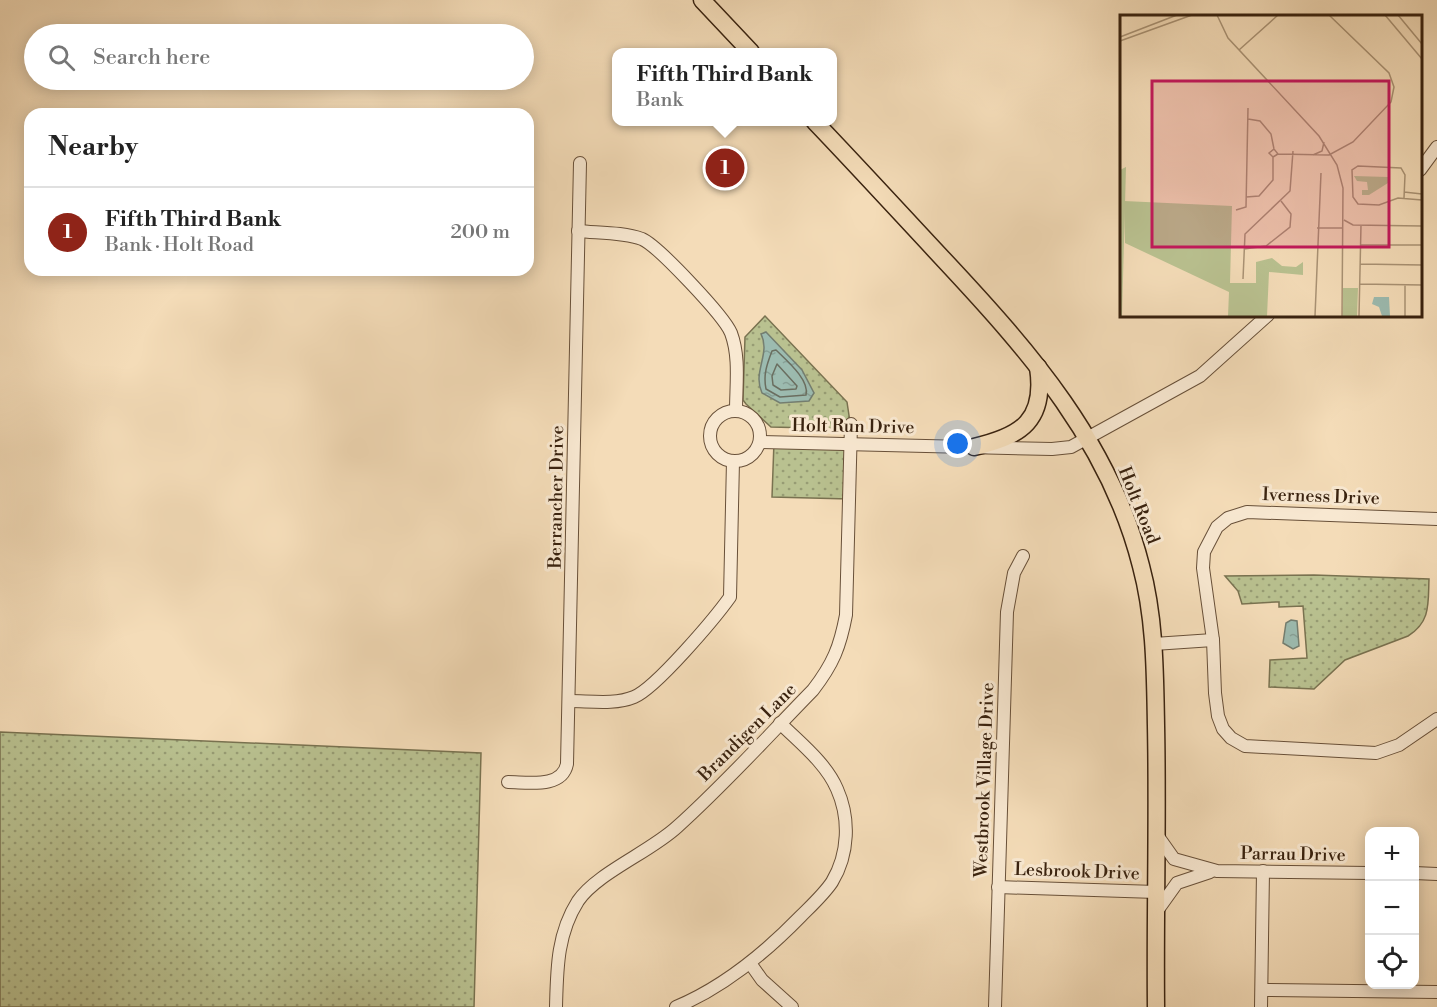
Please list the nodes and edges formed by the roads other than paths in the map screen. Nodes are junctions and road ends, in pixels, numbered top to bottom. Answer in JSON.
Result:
{"nodes":[{"id":1,"x":702,"y":0,"type":"edge"},
{"id":2,"x":747,"y":48,"type":"edge"},
{"id":3,"x":819,"y":126,"type":"edge"},
{"id":4,"x":1437,"y":147,"type":"edge"},
{"id":5,"x":580,"y":163,"type":"dead end"},
{"id":6,"x":1422,"y":167,"type":"edge"},
{"id":7,"x":578,"y":231,"type":"junction"},
{"id":8,"x":1267,"y":316,"type":"edge"},
{"id":9,"x":1038,"y":366,"type":"junction"},
{"id":10,"x":736,"y":411,"type":"junction"},
{"id":11,"x":851,"y":424,"type":"dead end"},
{"id":12,"x":1088,"y":439,"type":"junction"},
{"id":13,"x":760,"y":442,"type":"junction"},
{"id":14,"x":851,"y":444,"type":"junction"},
{"id":15,"x":974,"y":447,"type":"junction"},
{"id":16,"x":733,"y":461,"type":"junction"},
{"id":17,"x":1437,"y":519,"type":"edge"},
{"id":18,"x":1023,"y":556,"type":"dead end"},
{"id":19,"x":1214,"y":640,"type":"junction"},
{"id":20,"x":1154,"y":644,"type":"junction"},
{"id":21,"x":569,"y":701,"type":"junction"},
{"id":22,"x":1437,"y":719,"type":"edge"},
{"id":23,"x":780,"y":723,"type":"junction"},
{"id":24,"x":508,"y":782,"type":"dead end"},
{"id":25,"x":1157,"y":835,"type":"junction"},
{"id":26,"x":1217,"y":871,"type":"junction"},
{"id":27,"x":1263,"y":871,"type":"junction"},
{"id":28,"x":1365,"y":873,"type":"edge"},
{"id":29,"x":1419,"y":873,"type":"edge"},
{"id":30,"x":1437,"y":874,"type":"edge"},
{"id":31,"x":998,"y":887,"type":"junction"},
{"id":32,"x":1156,"y":892,"type":"junction"},
{"id":33,"x":1155,"y":913,"type":"junction"},
{"id":34,"x":750,"y":963,"type":"junction"},
{"id":35,"x":1262,"y":990,"type":"junction"},
{"id":36,"x":1437,"y":992,"type":"edge"},
{"id":37,"x":556,"y":1007,"type":"edge"},
{"id":38,"x":676,"y":1007,"type":"edge"},
{"id":39,"x":792,"y":1007,"type":"edge"},
{"id":40,"x":995,"y":1007,"type":"edge"},
{"id":41,"x":1156,"y":1007,"type":"edge"},
{"id":42,"x":1261,"y":1007,"type":"edge"}],
"edges":[{"from":1,"to":2,"type":"main road"},
{"from":3,"to":9,"type":"main road","name":"Holt Road"},
{"from":4,"to":6,"type":"street"},
{"from":5,"to":7,"type":"street","name":"Berrancher Drive"},
{"from":7,"to":10,"type":"street"},
{"from":7,"to":21,"type":"street","name":"Berrancher Drive"},
{"from":8,"to":12,"type":"street","name":"Holt Run Drive"},
{"from":9,"to":12,"type":"main road","name":"Holt Road"},
{"from":9,"to":15,"type":"main road"},
{"from":10,"to":13,"type":"street"},
{"from":10,"to":16,"type":"street"},
{"from":11,"to":14,"type":"street","name":"Brandigen Lane"},
{"from":12,"to":15,"type":"street","name":"Holt Run Drive"},
{"from":12,"to":20,"type":"main road","name":"Holt Road"},
{"from":13,"to":14,"type":"street","name":"Holt Run Drive"},
{"from":13,"to":16,"type":"street"},
{"from":14,"to":15,"type":"street","name":"Holt Run Drive"},
{"from":14,"to":23,"type":"street","name":"Brandigen Lane"},
{"from":16,"to":21,"type":"street"},
{"from":17,"to":19,"type":"street","name":"Iverness Drive"},
{"from":18,"to":31,"type":"street","name":"Westbrook Village Drive"},
{"from":19,"to":20,"type":"street"},
{"from":19,"to":22,"type":"street","name":"Iverness Drive"},
{"from":20,"to":25,"type":"main road","name":"Holt Road"},
{"from":21,"to":24,"type":"street","name":"Berrancher Drive"},
{"from":23,"to":34,"type":"street"},
{"from":23,"to":37,"type":"street","name":"Brandigen Lane"},
{"from":25,"to":26,"type":"street","name":"Parrau Drive"},
{"from":25,"to":32,"type":"main road","name":"Holt Road"},
{"from":26,"to":27,"type":"street","name":"Parrau Drive"},
{"from":26,"to":33,"type":"street","name":"Parrau Drive"},
{"from":27,"to":28,"type":"street","name":"Parrau Drive"},
{"from":27,"to":35,"type":"street"},
{"from":29,"to":30,"type":"street"},
{"from":31,"to":32,"type":"street","name":"Lesbrook Drive"},
{"from":31,"to":40,"type":"street","name":"Westbrook Village Drive"},
{"from":32,"to":33,"type":"main road","name":"Holt Road"},
{"from":33,"to":41,"type":"main road","name":"Holt Road"},
{"from":34,"to":38,"type":"street"},
{"from":34,"to":39,"type":"street"},
{"from":35,"to":36,"type":"street"},
{"from":35,"to":42,"type":"street"}]}
